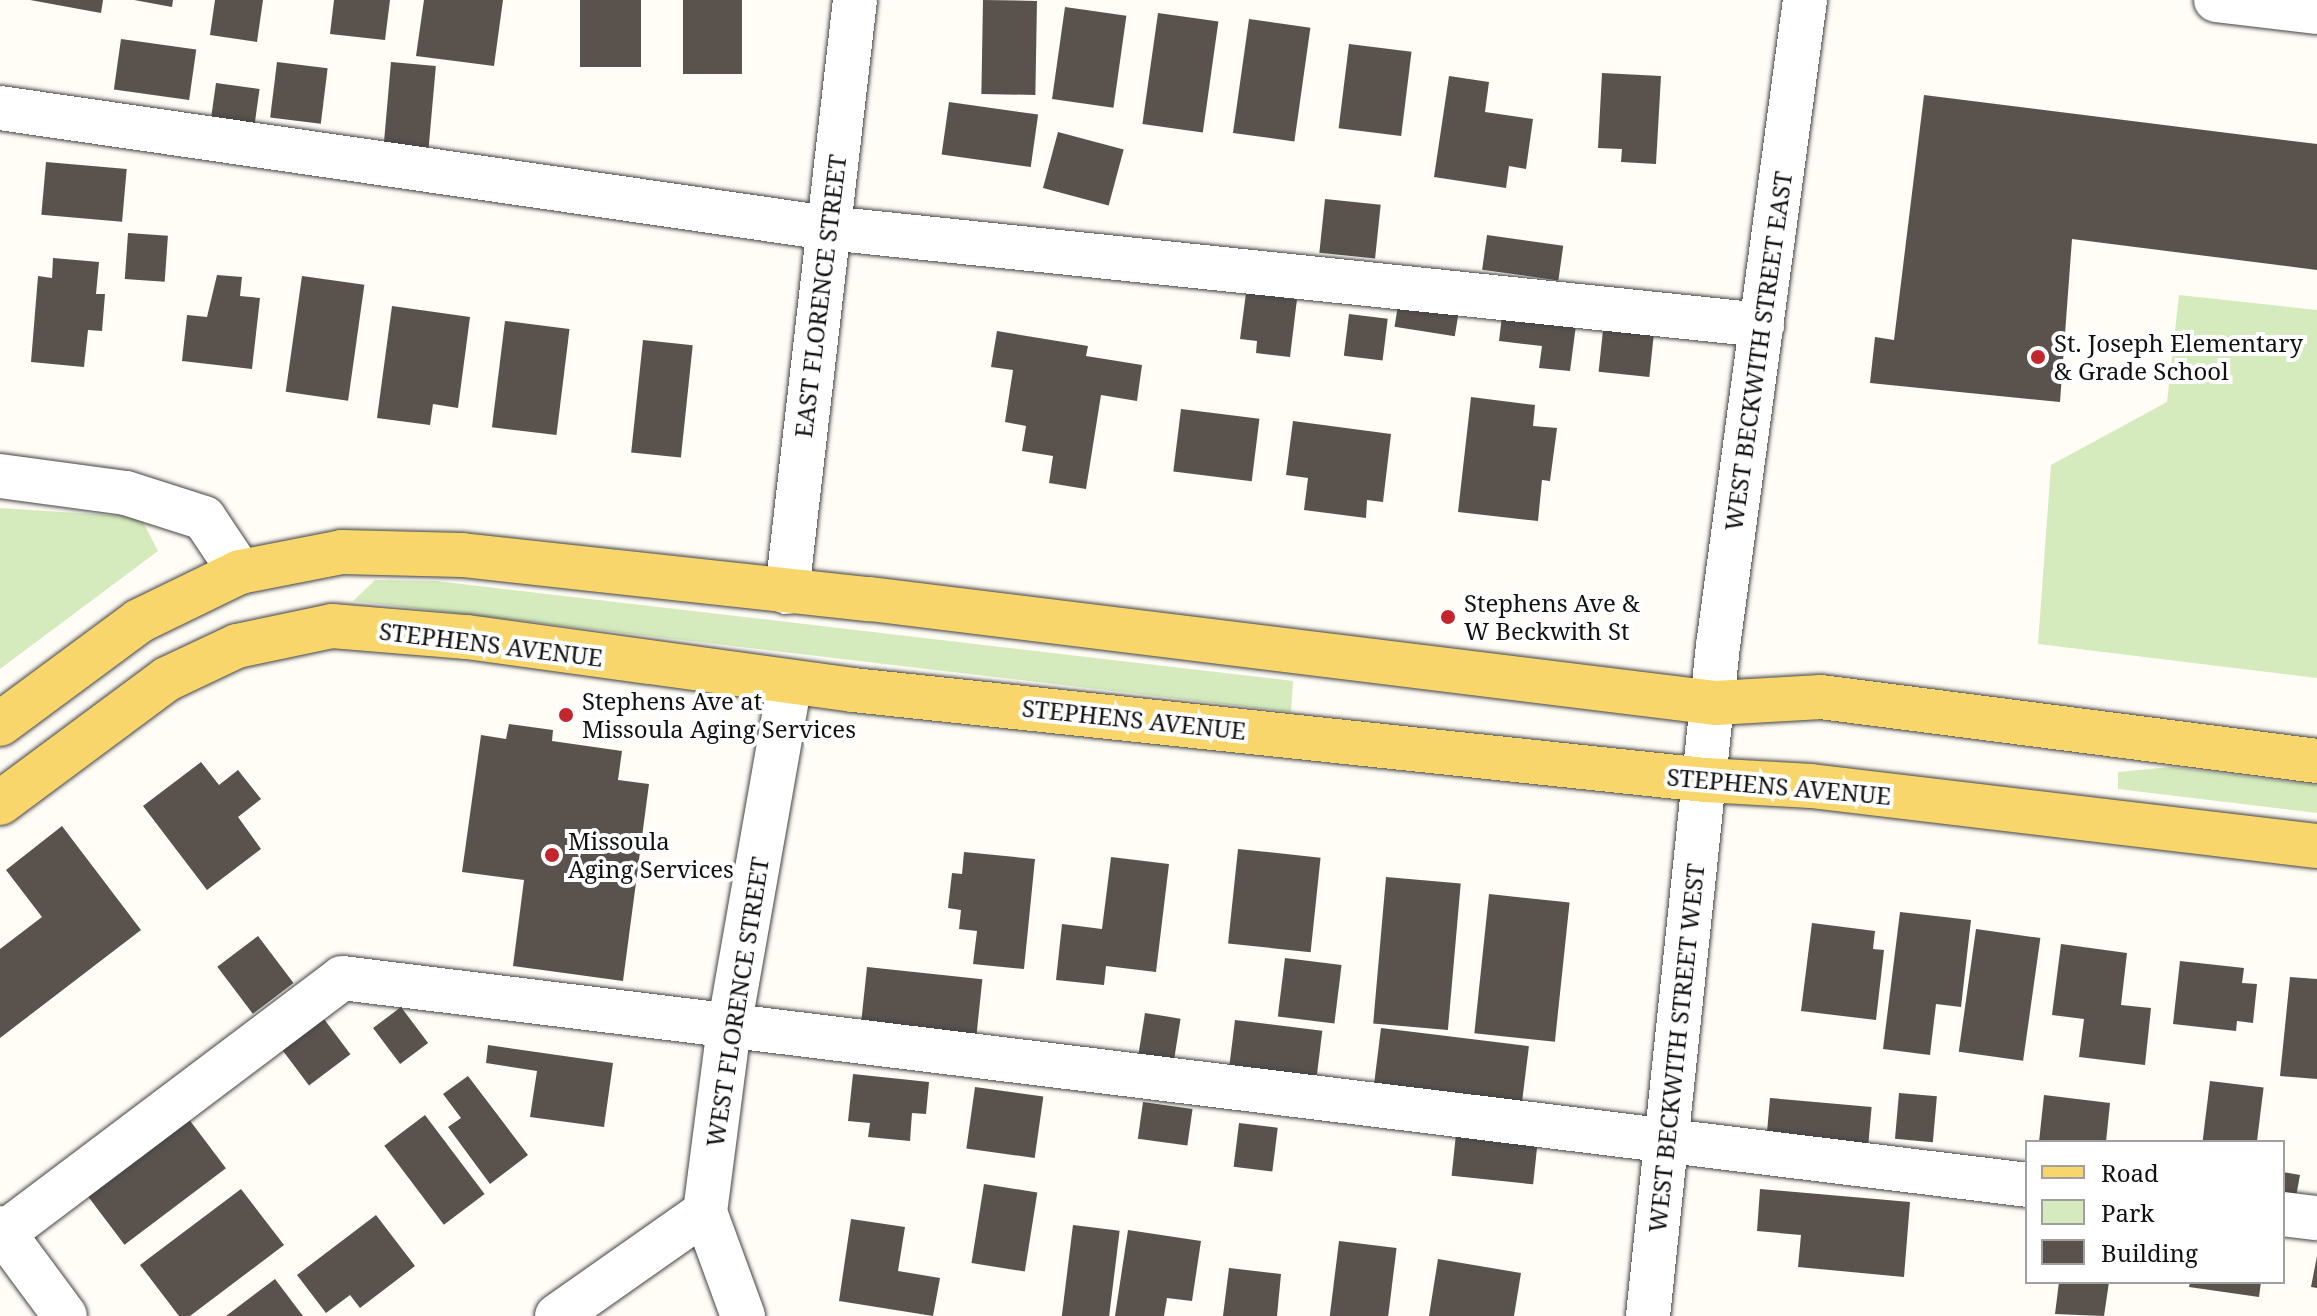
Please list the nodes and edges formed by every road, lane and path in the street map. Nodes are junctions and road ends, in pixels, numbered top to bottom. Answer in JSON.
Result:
{"nodes":[{"id":1,"x":855,"y":0,"type":"edge"},
{"id":2,"x":1805,"y":0,"type":"edge"},
{"id":3,"x":2216,"y":0,"type":"edge"},
{"id":4,"x":2317,"y":12,"type":"edge"},
{"id":5,"x":0,"y":108,"type":"edge"},
{"id":6,"x":828,"y":228,"type":"junction"},
{"id":7,"x":1762,"y":325,"type":"junction"},
{"id":8,"x":0,"y":476,"type":"edge"},
{"id":9,"x":240,"y":572,"type":"junction"},
{"id":10,"x":787,"y":592,"type":"junction"},
{"id":11,"x":790,"y":683,"type":"junction"},
{"id":12,"x":1716,"y":703,"type":"junction"},
{"id":13,"x":0,"y":724,"type":"edge"},
{"id":14,"x":2317,"y":761,"type":"edge"},
{"id":15,"x":1705,"y":780,"type":"junction"},
{"id":16,"x":0,"y":803,"type":"edge"},
{"id":17,"x":2317,"y":846,"type":"edge"},
{"id":18,"x":729,"y":1028,"type":"junction"},
{"id":19,"x":1667,"y":1143,"type":"junction"},
{"id":20,"x":2025,"y":1185,"type":"edge"},
{"id":21,"x":705,"y":1212,"type":"junction"},
{"id":22,"x":2285,"y":1214,"type":"edge"},
{"id":23,"x":2317,"y":1218,"type":"edge"},
{"id":24,"x":2,"y":1230,"type":"edge"},
{"id":25,"x":65,"y":1316,"type":"edge"},
{"id":26,"x":557,"y":1316,"type":"edge"},
{"id":27,"x":743,"y":1316,"type":"edge"},
{"id":28,"x":1648,"y":1316,"type":"edge"}],
"edges":[{"from":1,"to":6,"type":"street","name":"EAST FLORENCE STREET"},
{"from":2,"to":7,"type":"street","name":"WEST BECKWITH STREET EAST"},
{"from":3,"to":4,"type":"street"},
{"from":5,"to":6,"type":"street"},
{"from":6,"to":7,"type":"street"},
{"from":6,"to":10,"type":"street","name":"EAST FLORENCE STREET"},
{"from":7,"to":12,"type":"street","name":"WEST BECKWITH STREET EAST"},
{"from":8,"to":9,"type":"street"},
{"from":9,"to":10,"type":"main road"},
{"from":9,"to":13,"type":"main road"},
{"from":10,"to":12,"type":"main road"},
{"from":11,"to":15,"type":"main road","name":"STEPHENS AVENUE"},
{"from":11,"to":16,"type":"main road","name":"STEPHENS AVENUE"},
{"from":11,"to":18,"type":"street","name":"WEST FLORENCE STREET"},
{"from":12,"to":14,"type":"main road"},
{"from":12,"to":15,"type":"street","name":"WEST BECKWITH STREET EAST"},
{"from":15,"to":17,"type":"main road","name":"STEPHENS AVENUE"},
{"from":15,"to":19,"type":"street","name":"WEST BECKWITH STREET WEST"},
{"from":18,"to":19,"type":"street"},
{"from":18,"to":21,"type":"street","name":"WEST FLORENCE STREET"},
{"from":18,"to":24,"type":"street"},
{"from":19,"to":20,"type":"street"},
{"from":19,"to":28,"type":"street","name":"WEST BECKWITH STREET WEST"},
{"from":21,"to":26,"type":"street"},
{"from":21,"to":27,"type":"street","name":"WEST FLORENCE STREET"},
{"from":22,"to":23,"type":"street"},
{"from":24,"to":25,"type":"street"}]}
